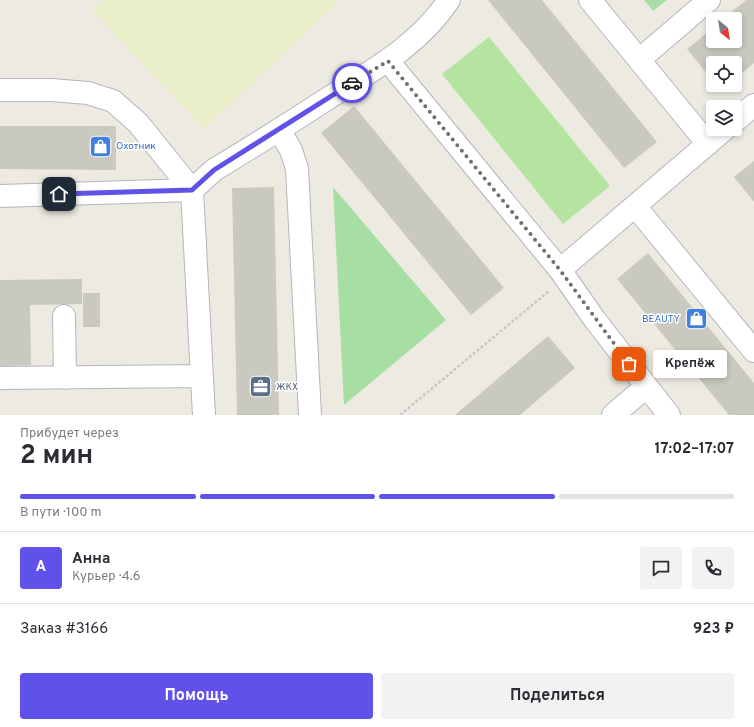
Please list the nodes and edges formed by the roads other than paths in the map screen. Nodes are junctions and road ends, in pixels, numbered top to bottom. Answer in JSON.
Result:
{"nodes":[{"id":1,"x":449,"y":0,"type":"edge"},
{"id":2,"x":590,"y":0,"type":"edge"},
{"id":3,"x":709,"y":0,"type":"edge"},
{"id":4,"x":639,"y":60,"type":"junction"},
{"id":5,"x":388,"y":61,"type":"junction"},
{"id":6,"x":0,"y":90,"type":"edge"},
{"id":7,"x":754,"y":105,"type":"edge"},
{"id":8,"x":742,"y":115,"type":"edge"},
{"id":9,"x":279,"y":130,"type":"junction"},
{"id":10,"x":718,"y":136,"type":"edge"},
{"id":11,"x":708,"y":144,"type":"junction"},
{"id":12,"x":192,"y":190,"type":"junction"},
{"id":13,"x":0,"y":196,"type":"edge"},
{"id":14,"x":635,"y":206,"type":"junction"},
{"id":15,"x":562,"y":274,"type":"junction"},
{"id":16,"x":64,"y":316,"type":"dead end"},
{"id":17,"x":754,"y":351,"type":"edge"},
{"id":18,"x":202,"y":376,"type":"junction"},
{"id":19,"x":0,"y":378,"type":"edge"},
{"id":20,"x":65,"y":378,"type":"junction"},
{"id":21,"x":646,"y":387,"type":"junction"},
{"id":22,"x":204,"y":415,"type":"edge"},
{"id":23,"x":310,"y":415,"type":"edge"},
{"id":24,"x":613,"y":415,"type":"edge"},
{"id":25,"x":669,"y":415,"type":"edge"}],
"edges":[{"from":1,"to":5,"type":"lane"},
{"from":2,"to":4,"type":"lane"},
{"from":3,"to":4,"type":"lane"},
{"from":4,"to":11,"type":"lane"},
{"from":5,"to":9,"type":"lane"},
{"from":5,"to":15,"type":"lane"},
{"from":6,"to":12,"type":"lane"},
{"from":7,"to":8,"type":"lane"},
{"from":9,"to":12,"type":"lane"},
{"from":9,"to":23,"type":"lane"},
{"from":10,"to":11,"type":"lane"},
{"from":11,"to":14,"type":"lane"},
{"from":12,"to":13,"type":"lane"},
{"from":12,"to":18,"type":"lane"},
{"from":14,"to":15,"type":"lane"},
{"from":14,"to":17,"type":"lane"},
{"from":15,"to":21,"type":"lane"},
{"from":16,"to":20,"type":"lane"},
{"from":18,"to":20,"type":"lane"},
{"from":18,"to":22,"type":"lane"},
{"from":19,"to":20,"type":"lane"},
{"from":21,"to":24,"type":"lane"},
{"from":21,"to":25,"type":"lane"}]}
